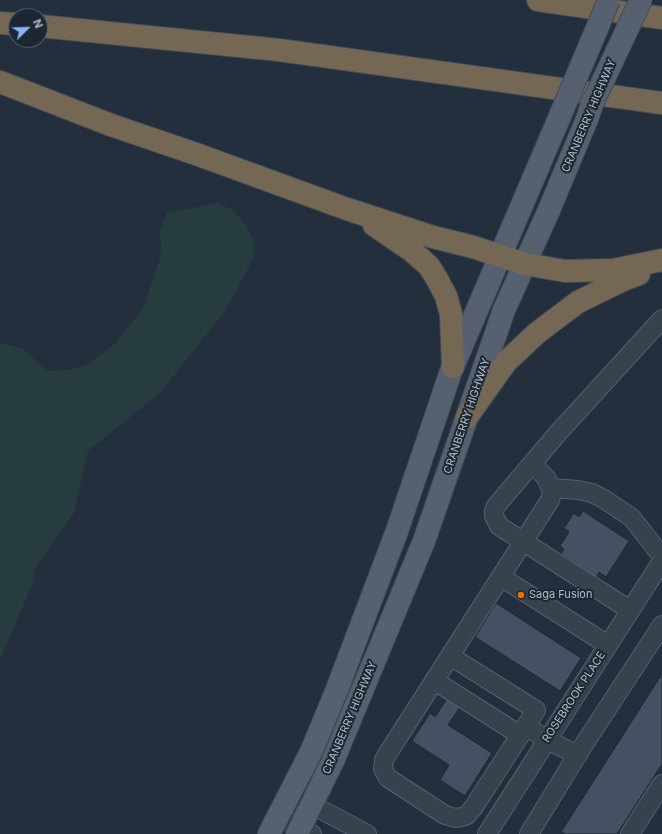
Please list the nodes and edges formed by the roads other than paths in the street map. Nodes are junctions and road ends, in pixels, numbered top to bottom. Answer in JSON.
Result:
{"nodes":[{"id":1,"x":538,"y":0,"type":"edge"},
{"id":2,"x":609,"y":0,"type":"edge"},
{"id":3,"x":641,"y":0,"type":"edge"},
{"id":4,"x":662,"y":18,"type":"edge"},
{"id":5,"x":48,"y":27,"type":"edge"},
{"id":6,"x":0,"y":82,"type":"edge"},
{"id":7,"x":662,"y":103,"type":"edge"},
{"id":8,"x":347,"y":209,"type":"junction"},
{"id":9,"x":500,"y":256,"type":"junction"},
{"id":10,"x":662,"y":260,"type":"edge"},
{"id":11,"x":525,"y":264,"type":"junction"},
{"id":12,"x":662,"y":265,"type":"edge"},
{"id":13,"x":662,"y":319,"type":"edge"},
{"id":14,"x":453,"y":367,"type":"junction"},
{"id":15,"x":467,"y":417,"type":"junction"},
{"id":16,"x":532,"y":463,"type":"junction"},
{"id":17,"x":551,"y":488,"type":"junction"},
{"id":18,"x":524,"y":542,"type":"junction"},
{"id":19,"x":662,"y":555,"type":"edge"},
{"id":20,"x":662,"y":560,"type":"edge"},
{"id":21,"x":501,"y":577,"type":"junction"},
{"id":22,"x":630,"y":610,"type":"junction"},
{"id":23,"x":662,"y":625,"type":"edge"},
{"id":24,"x":608,"y":645,"type":"junction"},
{"id":25,"x":450,"y":656,"type":"junction"},
{"id":26,"x":435,"y":681,"type":"junction"},
{"id":27,"x":523,"y":730,"type":"junction"},
{"id":28,"x":547,"y":740,"type":"junction"},
{"id":29,"x":578,"y":754,"type":"junction"},
{"id":30,"x":662,"y":784,"type":"edge"},
{"id":31,"x":290,"y":793,"type":"junction"},
{"id":32,"x":312,"y":805,"type":"junction"},
{"id":33,"x":274,"y":825,"type":"edge"},
{"id":34,"x":303,"y":832,"type":"edge"},
{"id":35,"x":367,"y":834,"type":"edge"},
{"id":36,"x":487,"y":834,"type":"edge"},
{"id":37,"x":529,"y":834,"type":"edge"},
{"id":38,"x":630,"y":834,"type":"edge"}],
"edges":[{"from":1,"to":4,"type":"highway"},
{"from":2,"to":9,"type":"main road","name":"CRANBERRY HIGHWAY","bridge":true},
{"from":3,"to":11,"type":"main road","name":"CRANBERRY HIGHWAY","bridge":true},
{"from":5,"to":7,"type":"highway"},
{"from":6,"to":8,"type":"highway"},
{"from":8,"to":9,"type":"highway"},
{"from":8,"to":14,"type":"highway"},
{"from":9,"to":11,"type":"highway"},
{"from":9,"to":14,"type":"main road","name":"CRANBERRY HIGHWAY"},
{"from":10,"to":11,"type":"highway"},
{"from":11,"to":15,"type":"main road","name":"CRANBERRY HIGHWAY"},
{"from":12,"to":15,"type":"highway"},
{"from":13,"to":16,"type":"street"},
{"from":14,"to":31,"type":"main road","name":"CRANBERRY HIGHWAY"},
{"from":15,"to":32,"type":"main road","name":"CRANBERRY HIGHWAY"},
{"from":16,"to":17,"type":"street"},
{"from":16,"to":18,"type":"street"},
{"from":17,"to":18,"type":"street"},
{"from":17,"to":19,"type":"street"},
{"from":18,"to":21,"type":"street"},
{"from":18,"to":22,"type":"street"},
{"from":20,"to":22,"type":"street","name":"ROSEBROOK PLACE"},
{"from":21,"to":24,"type":"street"},
{"from":21,"to":25,"type":"street"},
{"from":22,"to":24,"type":"street","name":"ROSEBROOK PLACE"},
{"from":23,"to":29,"type":"street"},
{"from":24,"to":28,"type":"street","name":"ROSEBROOK PLACE"},
{"from":25,"to":26,"type":"street"},
{"from":25,"to":27,"type":"street"},
{"from":26,"to":27,"type":"street"},
{"from":26,"to":27,"type":"street"},
{"from":27,"to":28,"type":"street"},
{"from":28,"to":29,"type":"street"},
{"from":28,"to":36,"type":"street","name":"ROSEBROOK PLACE"},
{"from":29,"to":37,"type":"street"},
{"from":30,"to":38,"type":"street"},
{"from":31,"to":32,"type":"street"},
{"from":31,"to":33,"type":"main road","name":"CRANBERRY HIGHWAY"},
{"from":32,"to":34,"type":"main road","name":"CRANBERRY HIGHWAY"},
{"from":32,"to":35,"type":"street"},
{"from":33,"to":34,"type":"street"}]}
